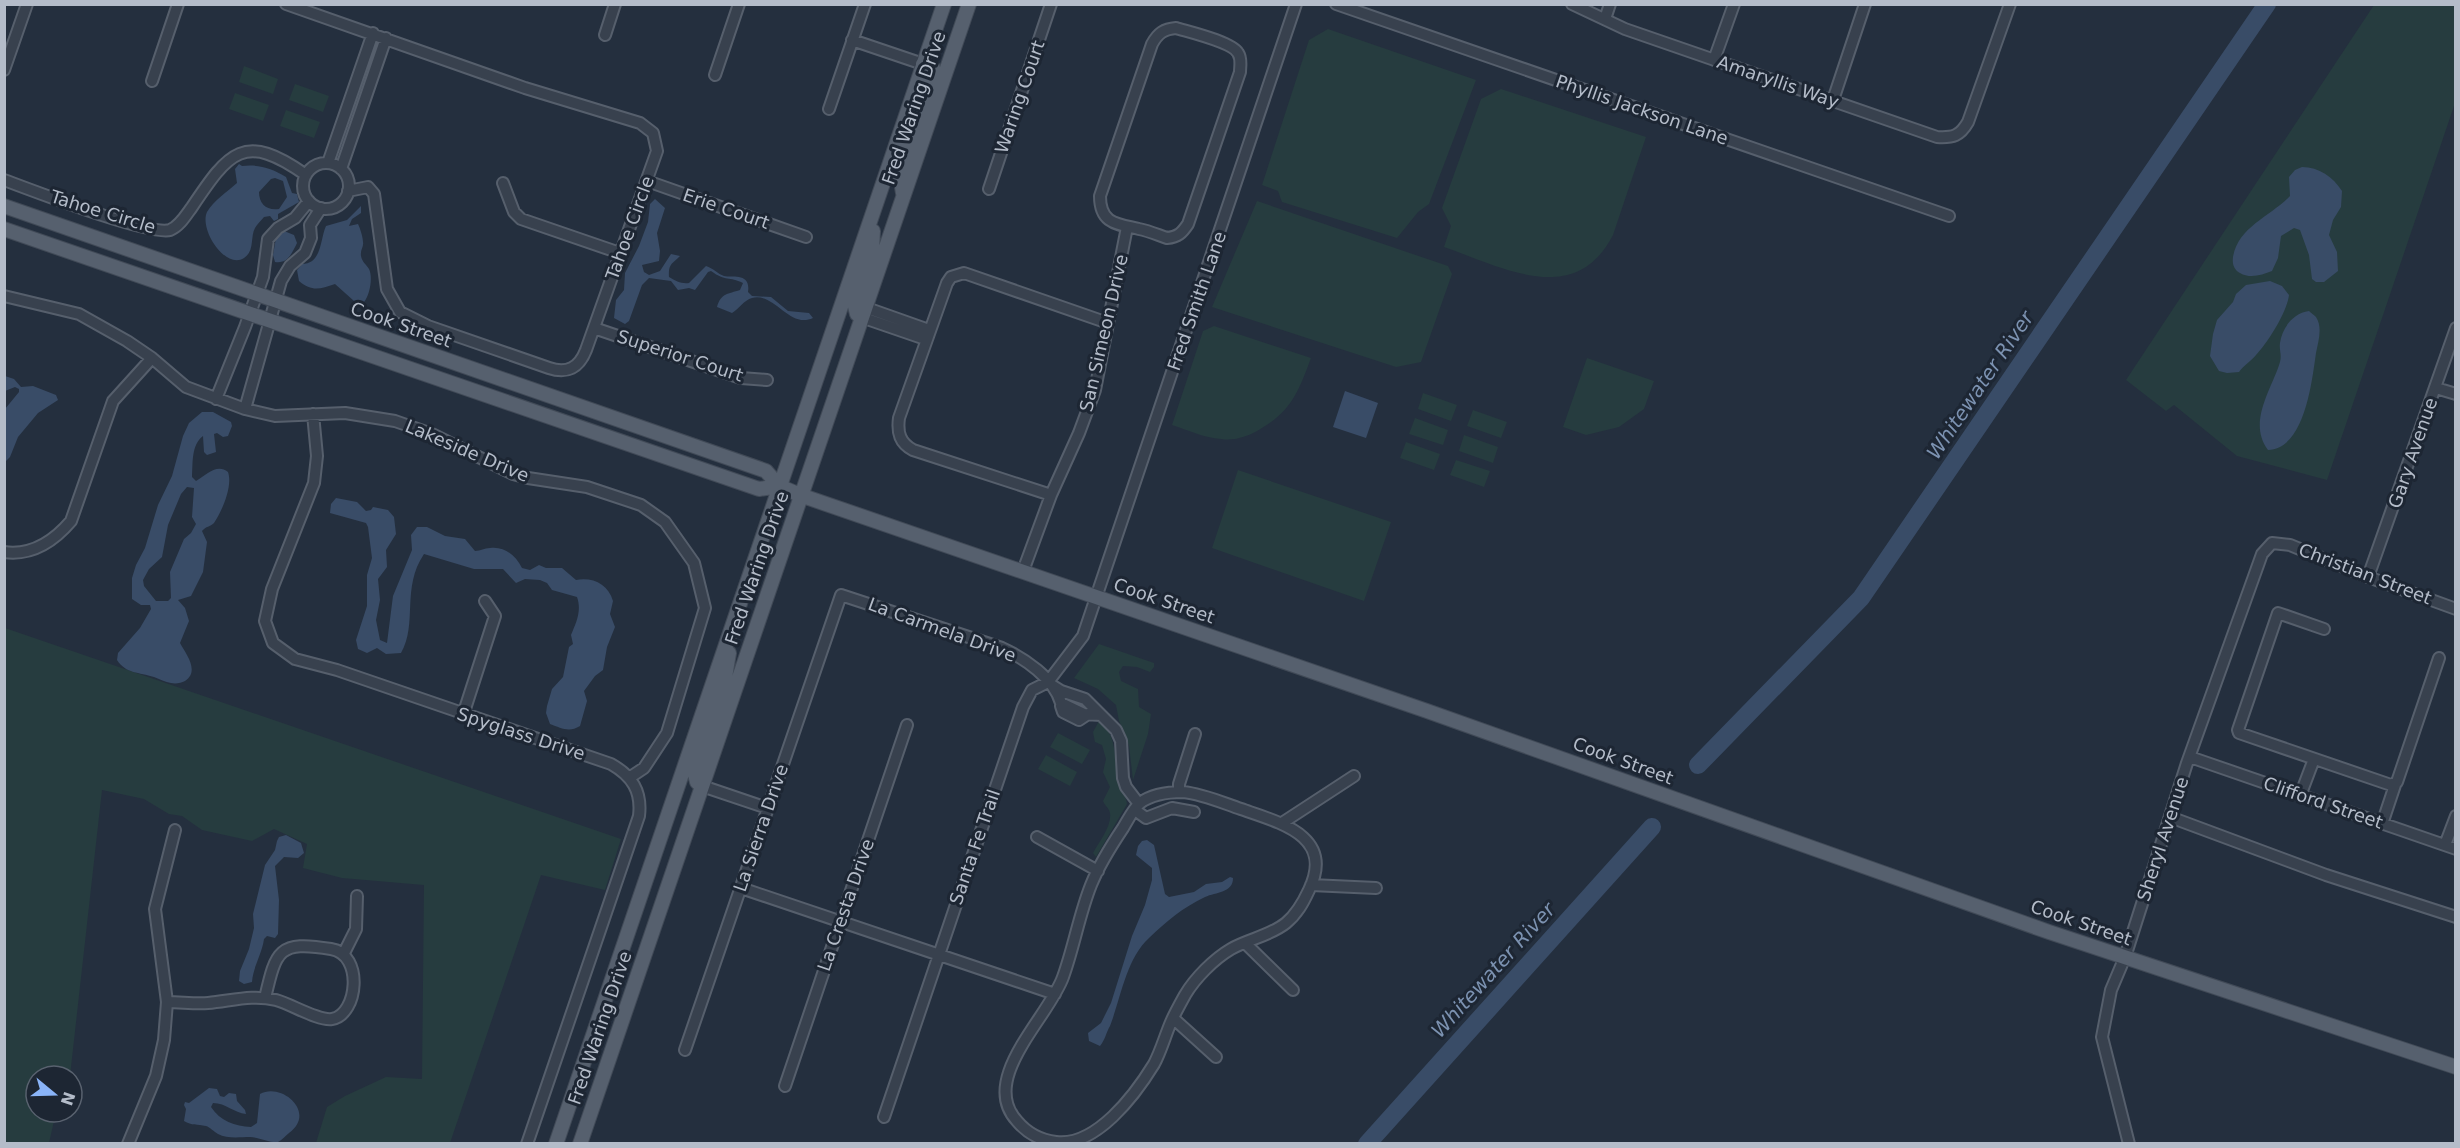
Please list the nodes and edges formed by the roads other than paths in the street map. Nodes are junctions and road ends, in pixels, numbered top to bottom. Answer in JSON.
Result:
{"nodes":[{"id":1,"x":27,"y":4,"type":"edge"},
{"id":2,"x":178,"y":4,"type":"edge"},
{"id":3,"x":286,"y":4,"type":"edge"},
{"id":4,"x":615,"y":4,"type":"edge"},
{"id":5,"x":739,"y":4,"type":"edge"},
{"id":6,"x":865,"y":4,"type":"edge"},
{"id":7,"x":944,"y":4,"type":"edge"},
{"id":8,"x":969,"y":4,"type":"edge"},
{"id":9,"x":1051,"y":4,"type":"edge"},
{"id":10,"x":1296,"y":4,"type":"edge"},
{"id":11,"x":1336,"y":4,"type":"edge"},
{"id":12,"x":1572,"y":4,"type":"edge"},
{"id":13,"x":1610,"y":4,"type":"edge"},
{"id":14,"x":1734,"y":4,"type":"edge"},
{"id":15,"x":1865,"y":4,"type":"edge"},
{"id":16,"x":2010,"y":4,"type":"edge"},
{"id":17,"x":1605,"y":19,"type":"junction"},
{"id":18,"x":373,"y":33,"type":"junction"},
{"id":19,"x":605,"y":36,"type":"dead end"},
{"id":20,"x":386,"y":38,"type":"junction"},
{"id":21,"x":852,"y":40,"type":"junction"},
{"id":22,"x":1714,"y":60,"type":"junction"},
{"id":23,"x":924,"y":64,"type":"junction"},
{"id":24,"x":4,"y":70,"type":"edge"},
{"id":25,"x":715,"y":75,"type":"dead end"},
{"id":26,"x":152,"y":81,"type":"dead end"},
{"id":27,"x":1833,"y":100,"type":"junction"},
{"id":28,"x":829,"y":109,"type":"dead end"},
{"id":29,"x":328,"y":163,"type":"junction"},
{"id":30,"x":341,"y":169,"type":"junction"},
{"id":31,"x":306,"y":175,"type":"junction"},
{"id":32,"x":4,"y":180,"type":"edge"},
{"id":33,"x":647,"y":181,"type":"junction"},
{"id":34,"x":503,"y":183,"type":"dead end"},
{"id":35,"x":989,"y":189,"type":"dead end"},
{"id":36,"x":348,"y":190,"type":"junction"},
{"id":37,"x":904,"y":196,"type":"junction"},
{"id":38,"x":309,"y":201,"type":"junction"},
{"id":39,"x":4,"y":206,"type":"edge"},
{"id":40,"x":321,"y":208,"type":"junction"},
{"id":41,"x":874,"y":214,"type":"junction"},
{"id":42,"x":1949,"y":216,"type":"dead end"},
{"id":43,"x":1127,"y":227,"type":"junction"},
{"id":44,"x":4,"y":229,"type":"edge"},
{"id":45,"x":806,"y":237,"type":"dead end"},
{"id":46,"x":620,"y":253,"type":"junction"},
{"id":47,"x":257,"y":294,"type":"junction"},
{"id":48,"x":4,"y":297,"type":"edge"},
{"id":49,"x":275,"y":300,"type":"junction"},
{"id":50,"x":863,"y":312,"type":"junction"},
{"id":51,"x":250,"y":314,"type":"junction"},
{"id":52,"x":269,"y":320,"type":"junction"},
{"id":53,"x":1108,"y":323,"type":"junction"},
{"id":54,"x":594,"y":328,"type":"junction"},
{"id":55,"x":2456,"y":328,"type":"edge"},
{"id":56,"x":927,"y":334,"type":"junction"},
{"id":57,"x":152,"y":358,"type":"junction"},
{"id":58,"x":767,"y":380,"type":"dead end"},
{"id":59,"x":2436,"y":388,"type":"junction"},
{"id":60,"x":2456,"y":394,"type":"edge"},
{"id":61,"x":216,"y":399,"type":"junction"},
{"id":62,"x":245,"y":409,"type":"junction"},
{"id":63,"x":313,"y":414,"type":"junction"},
{"id":64,"x":779,"y":486,"type":"junction"},
{"id":65,"x":800,"y":495,"type":"junction"},
{"id":66,"x":1051,"y":495,"type":"junction"},
{"id":67,"x":2272,"y":543,"type":"joint"},
{"id":68,"x":4,"y":552,"type":"edge"},
{"id":69,"x":1023,"y":571,"type":"junction"},
{"id":70,"x":2368,"y":577,"type":"junction"},
{"id":71,"x":1097,"y":597,"type":"junction"},
{"id":72,"x":485,"y":601,"type":"dead end"},
{"id":73,"x":837,"y":606,"type":"joint"},
{"id":74,"x":2456,"y":609,"type":"edge"},
{"id":75,"x":732,"y":624,"type":"junction"},
{"id":76,"x":2324,"y":629,"type":"dead end"},
{"id":77,"x":2439,"y":658,"type":"dead end"},
{"id":78,"x":1048,"y":682,"type":"junction"},
{"id":79,"x":463,"y":715,"type":"junction"},
{"id":80,"x":1101,"y":715,"type":"junction"},
{"id":81,"x":907,"y":725,"type":"dead end"},
{"id":82,"x":1195,"y":734,"type":"dead end"},
{"id":83,"x":2190,"y":758,"type":"junction"},
{"id":84,"x":2314,"y":759,"type":"junction"},
{"id":85,"x":1354,"y":776,"type":"dead end"},
{"id":86,"x":629,"y":778,"type":"junction"},
{"id":87,"x":2395,"y":785,"type":"junction"},
{"id":88,"x":702,"y":786,"type":"junction"},
{"id":89,"x":1179,"y":792,"type":"junction"},
{"id":90,"x":2300,"y":796,"type":"junction"},
{"id":91,"x":1137,"y":807,"type":"junction"},
{"id":92,"x":767,"y":808,"type":"junction"},
{"id":93,"x":1194,"y":812,"type":"dead end"},
{"id":94,"x":2456,"y":816,"type":"edge"},
{"id":95,"x":2170,"y":817,"type":"junction"},
{"id":96,"x":1282,"y":823,"type":"junction"},
{"id":97,"x":2382,"y":824,"type":"junction"},
{"id":98,"x":175,"y":830,"type":"dead end"},
{"id":99,"x":1036,"y":837,"type":"dead end"},
{"id":100,"x":2450,"y":847,"type":"edge"},
{"id":101,"x":1098,"y":871,"type":"junction"},
{"id":102,"x":1311,"y":885,"type":"junction"},
{"id":103,"x":741,"y":888,"type":"junction"},
{"id":104,"x":1376,"y":888,"type":"dead end"},
{"id":105,"x":357,"y":896,"type":"dead end"},
{"id":106,"x":2456,"y":917,"type":"edge"},
{"id":107,"x":840,"y":922,"type":"junction"},
{"id":108,"x":1245,"y":943,"type":"junction"},
{"id":109,"x":344,"y":953,"type":"junction"},
{"id":110,"x":938,"y":955,"type":"junction"},
{"id":111,"x":2125,"y":957,"type":"junction"},
{"id":112,"x":1293,"y":990,"type":"dead end"},
{"id":113,"x":1055,"y":994,"type":"junction"},
{"id":114,"x":265,"y":998,"type":"junction"},
{"id":115,"x":167,"y":1002,"type":"junction"},
{"id":116,"x":1173,"y":1018,"type":"junction"},
{"id":117,"x":685,"y":1050,"type":"dead end"},
{"id":118,"x":1216,"y":1058,"type":"dead end"},
{"id":119,"x":2456,"y":1067,"type":"edge"},
{"id":120,"x":785,"y":1086,"type":"dead end"},
{"id":121,"x":885,"y":1117,"type":"dead end"},
{"id":122,"x":128,"y":1143,"type":"edge"},
{"id":123,"x":527,"y":1143,"type":"edge"},
{"id":124,"x":556,"y":1143,"type":"edge"},
{"id":125,"x":580,"y":1143,"type":"edge"},
{"id":126,"x":2129,"y":1143,"type":"edge"}],
"edges":[{"from":1,"to":24,"type":"street"},
{"from":2,"to":26,"type":"street"},
{"from":3,"to":18,"type":"street","name":"Tahoe Circle"},
{"from":4,"to":19,"type":"street"},
{"from":5,"to":25,"type":"street"},
{"from":6,"to":21,"type":"street"},
{"from":7,"to":23,"type":"main road","name":"Fred Waring Drive"},
{"from":8,"to":37,"type":"main road","name":"Fred Waring Drive"},
{"from":9,"to":35,"type":"street","name":"Waring Court"},
{"from":10,"to":71,"type":"street","name":"Fred Smith Lane"},
{"from":11,"to":42,"type":"street","name":"Phyllis Jackson Lane"},
{"from":12,"to":17,"type":"street","name":"Amaryllis Way"},
{"from":13,"to":17,"type":"street"},
{"from":14,"to":22,"type":"street"},
{"from":15,"to":27,"type":"street"},
{"from":16,"to":27,"type":"street","name":"Amaryllis Way"},
{"from":17,"to":22,"type":"street","name":"Amaryllis Way"},
{"from":18,"to":20,"type":"street","name":"Tahoe Circle"},
{"from":18,"to":29,"type":"street"},
{"from":20,"to":30,"type":"street"},
{"from":20,"to":33,"type":"street","name":"Tahoe Circle"},
{"from":21,"to":23,"type":"street"},
{"from":21,"to":28,"type":"street"},
{"from":22,"to":27,"type":"street","name":"Amaryllis Way"},
{"from":23,"to":37,"type":"main road"},
{"from":23,"to":41,"type":"main road","name":"Fred Waring Drive"},
{"from":29,"to":30,"type":"street"},
{"from":29,"to":31,"type":"street"},
{"from":30,"to":36,"type":"street"},
{"from":31,"to":32,"type":"street","name":"Tahoe Circle"},
{"from":31,"to":38,"type":"street"},
{"from":33,"to":45,"type":"street","name":"Erie Court"},
{"from":33,"to":46,"type":"street","name":"Tahoe Circle"},
{"from":34,"to":46,"type":"street"},
{"from":36,"to":40,"type":"street"},
{"from":36,"to":54,"type":"street","name":"Tahoe Circle"},
{"from":37,"to":50,"type":"main road","name":"Fred Waring Drive"},
{"from":38,"to":40,"type":"street"},
{"from":38,"to":47,"type":"street"},
{"from":39,"to":47,"type":"main road","name":"Cook Street"},
{"from":40,"to":49,"type":"street"},
{"from":41,"to":50,"type":"main road"},
{"from":41,"to":64,"type":"main road","name":"Fred Waring Drive"},
{"from":43,"to":43,"type":"street"},
{"from":43,"to":53,"type":"street","name":"San Simeon Drive"},
{"from":44,"to":51,"type":"main road","name":"Cook Street"},
{"from":46,"to":54,"type":"street","name":"Tahoe Circle"},
{"from":47,"to":49,"type":"main road","name":"Cook Street"},
{"from":47,"to":51,"type":"street"},
{"from":48,"to":57,"type":"street","name":"Lakeside Drive"},
{"from":49,"to":52,"type":"street"},
{"from":49,"to":64,"type":"main road","name":"Cook Street"},
{"from":50,"to":56,"type":"street"},
{"from":50,"to":65,"type":"main road","name":"Fred Waring Drive"},
{"from":51,"to":52,"type":"main road","name":"Cook Street"},
{"from":51,"to":61,"type":"street"},
{"from":52,"to":62,"type":"street"},
{"from":52,"to":64,"type":"main road","name":"Cook Street"},
{"from":53,"to":56,"type":"street"},
{"from":53,"to":66,"type":"street","name":"San Simeon Drive"},
{"from":54,"to":58,"type":"street","name":"Superior Court"},
{"from":55,"to":59,"type":"street","name":"Gary Avenue"},
{"from":56,"to":66,"type":"street"},
{"from":57,"to":61,"type":"street","name":"Lakeside Drive"},
{"from":57,"to":68,"type":"street"},
{"from":59,"to":60,"type":"street"},
{"from":59,"to":70,"type":"street","name":"Gary Avenue"},
{"from":61,"to":62,"type":"street","name":"Lakeside Drive"},
{"from":62,"to":63,"type":"street","name":"Lakeside Drive"},
{"from":63,"to":79,"type":"street","name":"Spyglass Drive"},
{"from":63,"to":86,"type":"street","name":"Lakeside Drive"},
{"from":64,"to":65,"type":"main road","name":"Cook Street"},
{"from":64,"to":75,"type":"main road","name":"Fred Waring Drive"},
{"from":65,"to":69,"type":"main road","name":"Cook Street"},
{"from":65,"to":88,"type":"main road","name":"Fred Waring Drive"},
{"from":66,"to":69,"type":"street","name":"San Simeon Drive"},
{"from":67,"to":70,"type":"street","name":"Christian Street"},
{"from":67,"to":83,"type":"street","name":"Sheryl Avenue"},
{"from":69,"to":71,"type":"main road","name":"Cook Street"},
{"from":70,"to":74,"type":"street","name":"Christian Street"},
{"from":71,"to":78,"type":"street","name":"Santa Fe Trail"},
{"from":71,"to":111,"type":"main road","name":"Cook Street"},
{"from":72,"to":79,"type":"street"},
{"from":73,"to":78,"type":"street","name":"La Carmela Drive"},
{"from":73,"to":92,"type":"street","name":"La Sierra Drive"},
{"from":75,"to":88,"type":"main road"},
{"from":75,"to":124,"type":"main road","name":"Fred Waring Drive"},
{"from":76,"to":84,"type":"street"},
{"from":77,"to":87,"type":"street"},
{"from":78,"to":80,"type":"street","name":"La Carmela Drive"},
{"from":78,"to":80,"type":"street","name":"La Carmela Drive"},
{"from":78,"to":110,"type":"street","name":"Santa Fe Trail"},
{"from":79,"to":86,"type":"street","name":"Spyglass Drive"},
{"from":80,"to":91,"type":"street","name":"La Carmela Drive"},
{"from":81,"to":107,"type":"street","name":"La Cresta Drive"},
{"from":82,"to":89,"type":"street"},
{"from":83,"to":90,"type":"street","name":"Clifford Street"},
{"from":83,"to":95,"type":"street","name":"Sheryl Avenue"},
{"from":84,"to":87,"type":"street"},
{"from":84,"to":90,"type":"street"},
{"from":85,"to":96,"type":"street"},
{"from":86,"to":123,"type":"street"},
{"from":87,"to":97,"type":"street"},
{"from":88,"to":92,"type":"street"},
{"from":88,"to":125,"type":"main road","name":"Fred Waring Drive"},
{"from":89,"to":91,"type":"street"},
{"from":89,"to":96,"type":"street"},
{"from":90,"to":97,"type":"street","name":"Clifford Street"},
{"from":91,"to":93,"type":"street"},
{"from":91,"to":101,"type":"street"},
{"from":92,"to":103,"type":"street","name":"La Sierra Drive"},
{"from":94,"to":100,"type":"street"},
{"from":95,"to":106,"type":"street"},
{"from":95,"to":111,"type":"street","name":"Sheryl Avenue"},
{"from":96,"to":102,"type":"street"},
{"from":97,"to":100,"type":"street","name":"Clifford Street"},
{"from":98,"to":115,"type":"street"},
{"from":99,"to":101,"type":"street"},
{"from":101,"to":113,"type":"street"},
{"from":102,"to":104,"type":"street"},
{"from":102,"to":108,"type":"street"},
{"from":103,"to":107,"type":"street"},
{"from":103,"to":117,"type":"street","name":"La Sierra Drive"},
{"from":105,"to":109,"type":"street"},
{"from":107,"to":110,"type":"street"},
{"from":107,"to":120,"type":"street","name":"La Cresta Drive"},
{"from":108,"to":112,"type":"street"},
{"from":108,"to":116,"type":"street"},
{"from":109,"to":114,"type":"street"},
{"from":109,"to":114,"type":"street"},
{"from":110,"to":113,"type":"street"},
{"from":110,"to":121,"type":"street","name":"Santa Fe Trail"},
{"from":111,"to":119,"type":"main road","name":"Cook Street"},
{"from":111,"to":126,"type":"street","name":"Sheryl Avenue"},
{"from":113,"to":116,"type":"street"},
{"from":114,"to":115,"type":"street"},
{"from":115,"to":122,"type":"street"},
{"from":116,"to":118,"type":"street"}]}
